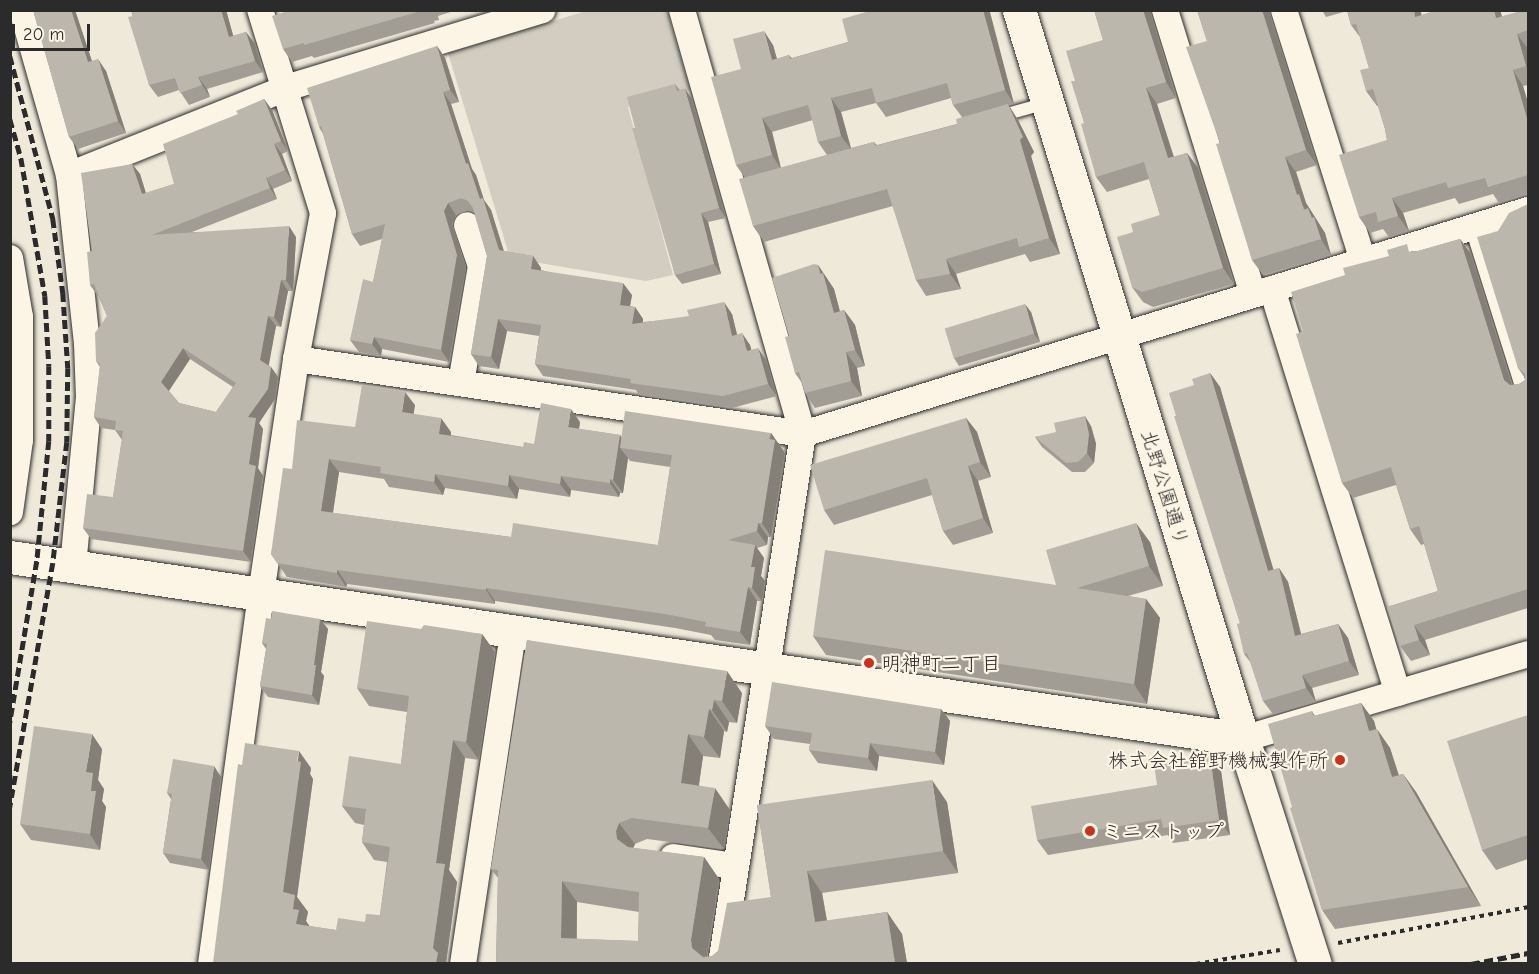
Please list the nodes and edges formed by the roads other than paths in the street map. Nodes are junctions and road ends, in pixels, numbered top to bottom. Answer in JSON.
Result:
{"nodes":[{"id":1,"x":22,"y":10,"type":"edge"},
{"id":2,"x":260,"y":10,"type":"edge"},
{"id":3,"x":542,"y":10,"type":"edge"},
{"id":4,"x":682,"y":10,"type":"edge"},
{"id":5,"x":1018,"y":10,"type":"edge"},
{"id":6,"x":1165,"y":10,"type":"edge"},
{"id":7,"x":1284,"y":10,"type":"edge"},
{"id":8,"x":286,"y":88,"type":"junction"},
{"id":9,"x":1047,"y":103,"type":"junction"},
{"id":10,"x":993,"y":118,"type":"edge"},
{"id":11,"x":69,"y":175,"type":"junction"},
{"id":12,"x":1528,"y":210,"type":"edge"},
{"id":13,"x":467,"y":225,"type":"dead end"},
{"id":14,"x":1471,"y":228,"type":"junction"},
{"id":15,"x":10,"y":258,"type":"edge"},
{"id":16,"x":1363,"y":261,"type":"junction"},
{"id":17,"x":1263,"y":292,"type":"junction"},
{"id":18,"x":1119,"y":336,"type":"junction"},
{"id":19,"x":296,"y":359,"type":"junction"},
{"id":20,"x":461,"y":383,"type":"junction"},
{"id":21,"x":1528,"y":392,"type":"edge"},
{"id":22,"x":803,"y":434,"type":"junction"},
{"id":23,"x":10,"y":512,"type":"edge"},
{"id":24,"x":10,"y":557,"type":"edge"},
{"id":25,"x":73,"y":566,"type":"junction"},
{"id":26,"x":261,"y":594,"type":"junction"},
{"id":27,"x":513,"y":632,"type":"junction"},
{"id":28,"x":1528,"y":654,"type":"edge"},
{"id":29,"x":765,"y":669,"type":"junction"},
{"id":30,"x":1398,"y":693,"type":"junction"},
{"id":31,"x":1243,"y":740,"type":"junction"},
{"id":32,"x":646,"y":854,"type":"edge"},
{"id":33,"x":734,"y":866,"type":"junction"},
{"id":34,"x":1325,"y":954,"type":"edge"},
{"id":35,"x":212,"y":963,"type":"edge"},
{"id":36,"x":463,"y":963,"type":"edge"},
{"id":37,"x":721,"y":963,"type":"edge"}],
"edges":[{"from":1,"to":11,"type":"street"},
{"from":2,"to":8,"type":"street"},
{"from":3,"to":8,"type":"street"},
{"from":4,"to":22,"type":"street"},
{"from":5,"to":9,"type":"street","name":"北野公園通り"},
{"from":6,"to":17,"type":"street"},
{"from":7,"to":16,"type":"street"},
{"from":8,"to":11,"type":"street"},
{"from":8,"to":19,"type":"street"},
{"from":9,"to":10,"type":"lane"},
{"from":9,"to":18,"type":"street","name":"北野公園通り"},
{"from":11,"to":25,"type":"street"},
{"from":12,"to":14,"type":"street"},
{"from":13,"to":20,"type":"street"},
{"from":14,"to":16,"type":"street"},
{"from":14,"to":21,"type":"lane"},
{"from":15,"to":23,"type":"street"},
{"from":16,"to":17,"type":"street"},
{"from":17,"to":18,"type":"street"},
{"from":17,"to":30,"type":"street"},
{"from":18,"to":22,"type":"street"},
{"from":18,"to":31,"type":"street","name":"北野公園通り"},
{"from":19,"to":20,"type":"street"},
{"from":19,"to":26,"type":"street"},
{"from":20,"to":22,"type":"street"},
{"from":22,"to":29,"type":"street"},
{"from":24,"to":25,"type":"street"},
{"from":25,"to":26,"type":"street"},
{"from":26,"to":27,"type":"street"},
{"from":26,"to":35,"type":"street"},
{"from":27,"to":29,"type":"street"},
{"from":27,"to":36,"type":"street"},
{"from":28,"to":30,"type":"street"},
{"from":29,"to":31,"type":"street"},
{"from":29,"to":33,"type":"street"},
{"from":30,"to":31,"type":"street"},
{"from":31,"to":34,"type":"street","name":"北野公園通り"},
{"from":32,"to":33,"type":"street"},
{"from":33,"to":37,"type":"street"}]}
